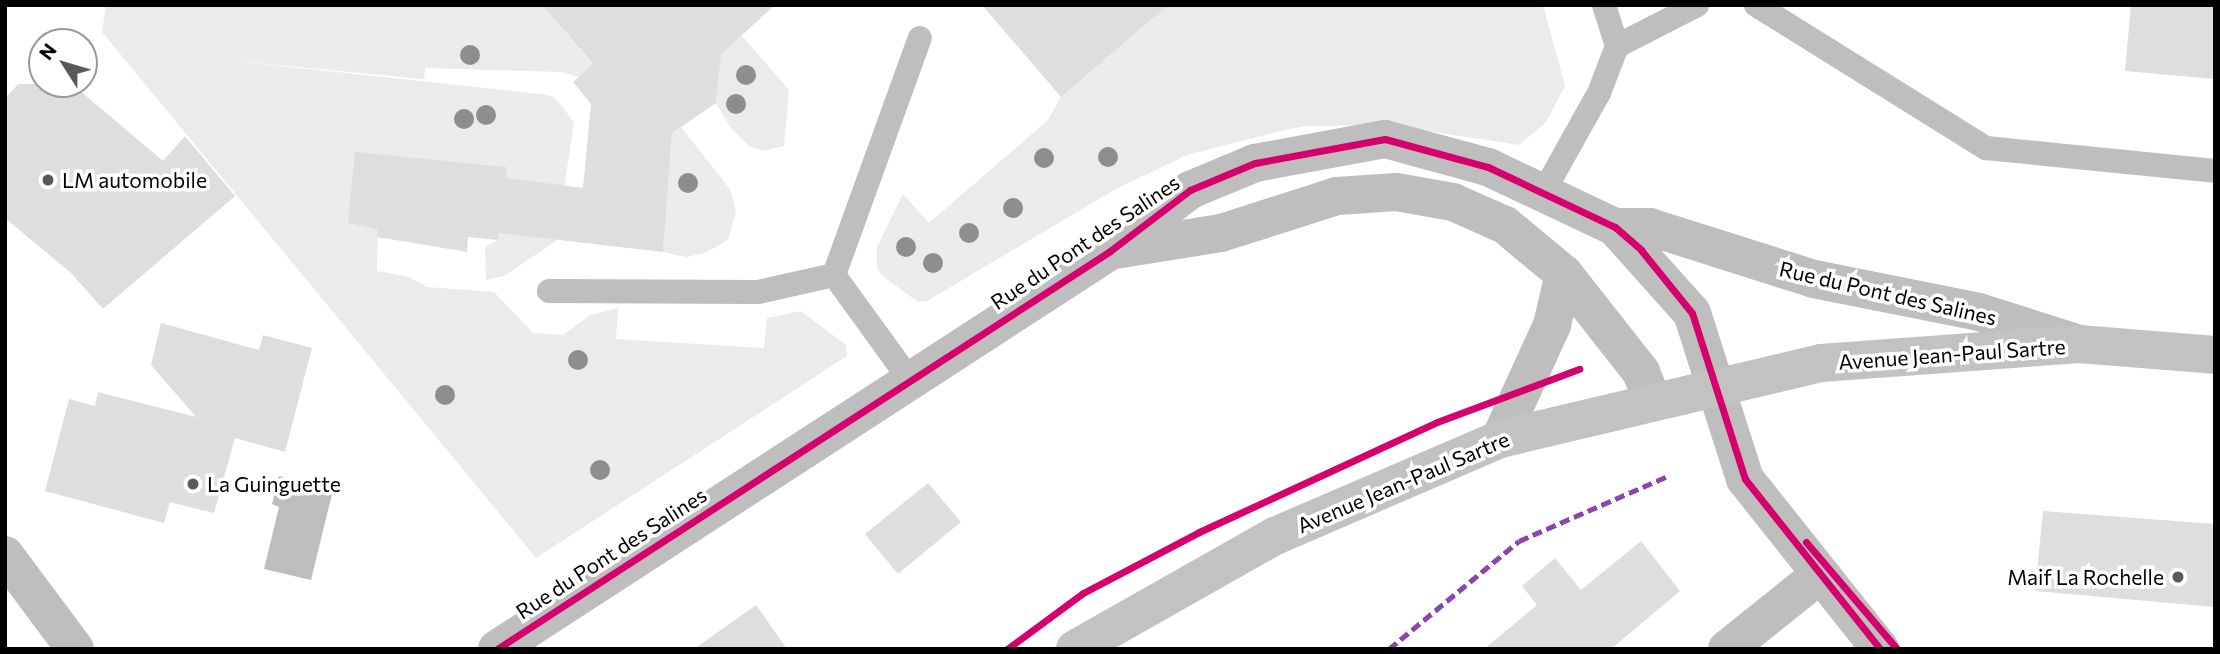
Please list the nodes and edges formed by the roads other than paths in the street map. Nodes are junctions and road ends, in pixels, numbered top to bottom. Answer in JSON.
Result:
{"nodes":[{"id":1,"x":1604,"y":5,"type":"edge"},
{"id":2,"x":1697,"y":5,"type":"edge"},
{"id":3,"x":1756,"y":5,"type":"edge"},
{"id":4,"x":920,"y":38,"type":"dead end"},
{"id":5,"x":1616,"y":46,"type":"junction"},
{"id":6,"x":2215,"y":171,"type":"edge"},
{"id":7,"x":1543,"y":193,"type":"junction"},
{"id":8,"x":1505,"y":225,"type":"junction"},
{"id":9,"x":1615,"y":227,"type":"junction"},
{"id":10,"x":1110,"y":251,"type":"junction"},
{"id":11,"x":1564,"y":274,"type":"junction"},
{"id":12,"x":834,"y":275,"type":"junction"},
{"id":13,"x":549,"y":291,"type":"dead end"},
{"id":14,"x":2079,"y":344,"type":"junction"},
{"id":15,"x":2215,"y":355,"type":"edge"},
{"id":16,"x":910,"y":380,"type":"junction"},
{"id":17,"x":1714,"y":385,"type":"junction"},
{"id":18,"x":1653,"y":401,"type":"junction"},
{"id":19,"x":1500,"y":439,"type":"junction"},
{"id":20,"x":5,"y":555,"type":"edge"},
{"id":21,"x":1818,"y":576,"type":"junction"},
{"id":22,"x":75,"y":649,"type":"edge"},
{"id":23,"x":497,"y":649,"type":"edge"},
{"id":24,"x":1075,"y":649,"type":"edge"},
{"id":25,"x":1727,"y":649,"type":"edge"},
{"id":26,"x":1880,"y":649,"type":"edge"}],
"edges":[{"from":1,"to":5,"type":"lane"},
{"from":2,"to":5,"type":"lane"},
{"from":3,"to":6,"type":"lane"},
{"from":4,"to":12,"type":"lane"},
{"from":5,"to":7,"type":"lane"},
{"from":7,"to":8,"type":"street"},
{"from":7,"to":9,"type":"street","name":"Rue du Pont des Salines"},
{"from":7,"to":10,"type":"street","name":"Rue du Pont des Salines"},
{"from":8,"to":10,"type":"street","name":"Rue du Pont des Salines"},
{"from":8,"to":11,"type":"street","name":"Rue du Pont des Salines"},
{"from":9,"to":14,"type":"street","name":"Rue du Pont des Salines"},
{"from":9,"to":17,"type":"street","name":"Rue du Pont des Salines"},
{"from":10,"to":16,"type":"street","name":"Rue du Pont des Salines"},
{"from":11,"to":18,"type":"street","name":"Rue du Pont des Salines"},
{"from":11,"to":19,"type":"street"},
{"from":12,"to":13,"type":"lane"},
{"from":12,"to":16,"type":"lane"},
{"from":14,"to":15,"type":"main road","name":"Avenue Jean-Paul Sartre"},
{"from":14,"to":17,"type":"main road","name":"Avenue Jean-Paul Sartre"},
{"from":16,"to":23,"type":"street","name":"Rue du Pont des Salines"},
{"from":17,"to":18,"type":"main road","name":"Avenue Jean-Paul Sartre"},
{"from":17,"to":21,"type":"street","name":"Rue du Pont des Salines"},
{"from":18,"to":19,"type":"main road","name":"Avenue Jean-Paul Sartre"},
{"from":19,"to":24,"type":"main road","name":"Avenue Jean-Paul Sartre"},
{"from":20,"to":22,"type":"street"},
{"from":21,"to":25,"type":"street"},
{"from":21,"to":26,"type":"street","name":"Rue du Pont des Salines"}]}
